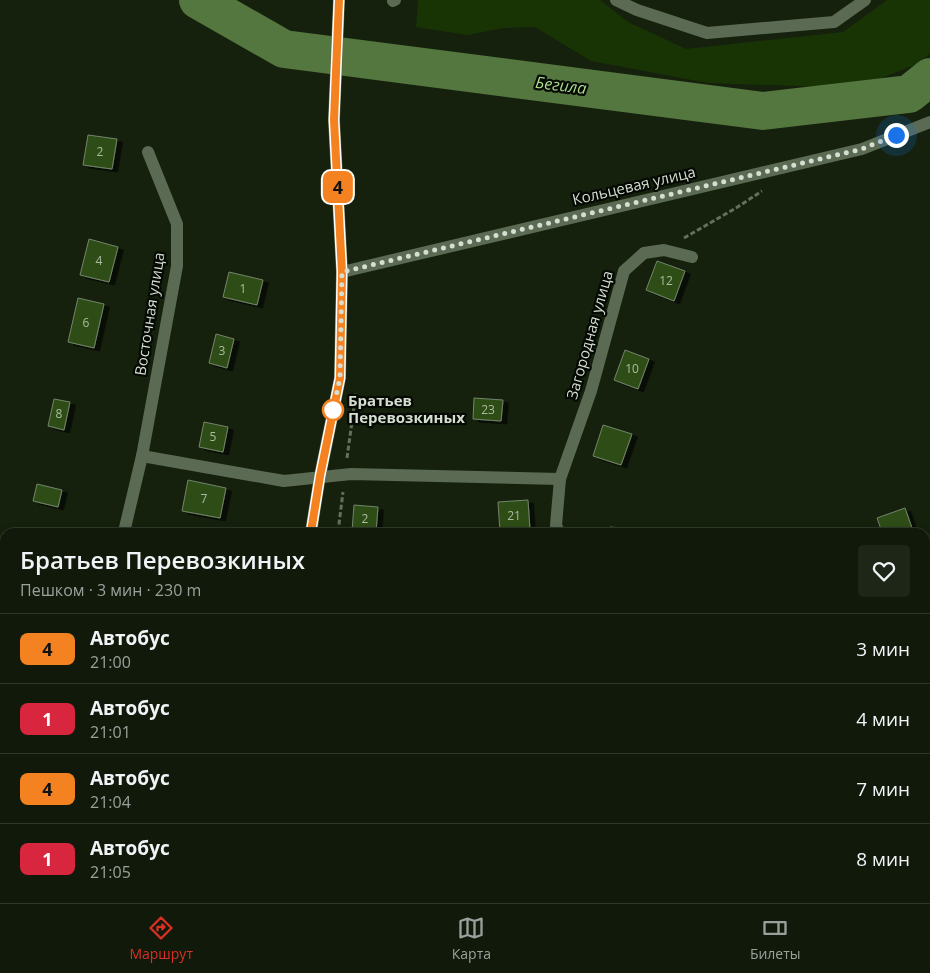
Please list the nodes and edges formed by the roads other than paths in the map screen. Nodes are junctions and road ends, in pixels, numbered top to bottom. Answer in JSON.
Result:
{"nodes":[{"id":1,"x":616,"y":0,"type":"edge"},
{"id":2,"x":865,"y":0,"type":"edge"},
{"id":3,"x":339,"y":3,"type":"edge"},
{"id":4,"x":930,"y":122,"type":"edge"},
{"id":5,"x":148,"y":152,"type":"dead end"},
{"id":6,"x":692,"y":257,"type":"dead end"},
{"id":7,"x":342,"y":272,"type":"junction"},
{"id":8,"x":142,"y":456,"type":"junction"},
{"id":9,"x":320,"y":476,"type":"junction"},
{"id":10,"x":560,"y":478,"type":"junction"},
{"id":11,"x":125,"y":528,"type":"edge"},
{"id":12,"x":312,"y":528,"type":"edge"},
{"id":13,"x":557,"y":528,"type":"edge"}],
"edges":[{"from":1,"to":2,"type":"street"},
{"from":3,"to":7,"type":"street"},
{"from":4,"to":7,"type":"street","name":"Кольцевая улица"},
{"from":5,"to":8,"type":"street","name":"Восточная улица"},
{"from":6,"to":10,"type":"street","name":"Загородная улица"},
{"from":7,"to":9,"type":"street"},
{"from":8,"to":9,"type":"street"},
{"from":8,"to":11,"type":"street","name":"Восточная улица"},
{"from":9,"to":10,"type":"street"},
{"from":9,"to":12,"type":"street"},
{"from":10,"to":13,"type":"street","name":"Загородная улица"}]}
